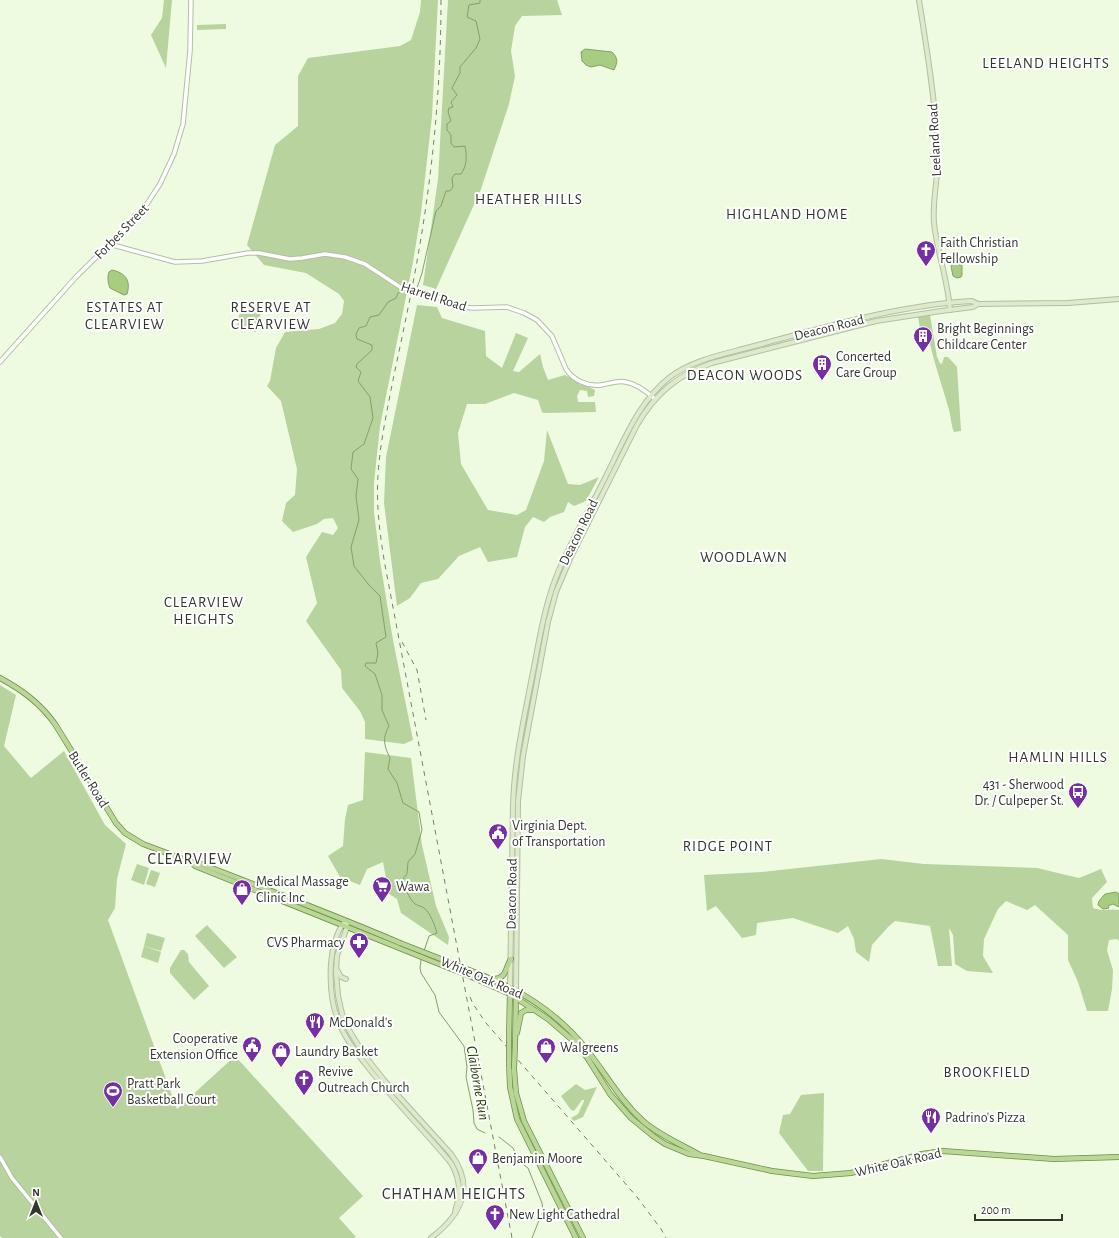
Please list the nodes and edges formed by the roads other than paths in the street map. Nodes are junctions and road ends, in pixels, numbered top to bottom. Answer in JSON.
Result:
{"nodes":[{"id":1,"x":191,"y":0,"type":"edge"},
{"id":2,"x":919,"y":0,"type":"edge"},
{"id":3,"x":109,"y":244,"type":"junction"},
{"id":4,"x":1119,"y":299,"type":"edge"},
{"id":5,"x":950,"y":302,"type":"junction"},
{"id":6,"x":978,"y":304,"type":"junction"},
{"id":7,"x":950,"y":310,"type":"junction"},
{"id":8,"x":0,"y":362,"type":"edge"},
{"id":9,"x":651,"y":396,"type":"junction"},
{"id":10,"x":655,"y":399,"type":"junction"},
{"id":11,"x":0,"y":678,"type":"edge"},
{"id":12,"x":191,"y":862,"type":"junction"},
{"id":13,"x":346,"y":920,"type":"junction"},
{"id":14,"x":344,"y":926,"type":"junction"},
{"id":15,"x":511,"y":959,"type":"junction"},
{"id":16,"x":336,"y":966,"type":"junction"},
{"id":17,"x":492,"y":979,"type":"junction"},
{"id":18,"x":510,"y":986,"type":"junction"},
{"id":19,"x":516,"y":990,"type":"junction"},
{"id":20,"x":337,"y":991,"type":"junction"},
{"id":21,"x":510,"y":994,"type":"junction"},
{"id":22,"x":516,"y":997,"type":"junction"},
{"id":23,"x":538,"y":1011,"type":"junction"},
{"id":24,"x":515,"y":1043,"type":"junction"},
{"id":25,"x":704,"y":1156,"type":"junction"},
{"id":26,"x":0,"y":1157,"type":"edge"},
{"id":27,"x":1119,"y":1157,"type":"edge"},
{"id":28,"x":563,"y":1206,"type":"junction"},
{"id":29,"x":455,"y":1213,"type":"junction"},
{"id":30,"x":61,"y":1238,"type":"edge"},
{"id":31,"x":431,"y":1238,"type":"edge"},
{"id":32,"x":576,"y":1238,"type":"edge"},
{"id":33,"x":583,"y":1238,"type":"edge"}],
"edges":[{"from":1,"to":3,"type":"street","name":"Forbes Street"},
{"from":2,"to":5,"type":"main road","name":"Leeland Road"},
{"from":3,"to":8,"type":"street","name":"Forbes Street"},
{"from":3,"to":9,"type":"street","name":"Harrell Road"},
{"from":4,"to":6,"type":"main road","name":"Deacon Road"},
{"from":5,"to":6,"type":"main road","name":"Deacon Road"},
{"from":5,"to":7,"type":"main road"},
{"from":5,"to":9,"type":"main road","name":"Deacon Road"},
{"from":6,"to":7,"type":"main road","name":"Deacon Road"},
{"from":7,"to":10,"type":"main road","name":"Deacon Road"},
{"from":9,"to":10,"type":"street","name":"Harrell Road"},
{"from":9,"to":15,"type":"main road","name":"Deacon Road"},
{"from":10,"to":19,"type":"main road","name":"Deacon Road"},
{"from":11,"to":12,"type":"main road","name":"Butler Road"},
{"from":12,"to":13,"type":"main road","name":"Butler Road"},
{"from":12,"to":14,"type":"main road","name":"Butler Road"},
{"from":13,"to":14,"type":"main road"},
{"from":13,"to":17,"type":"main road","name":"White Oak Road","bridge":true},
{"from":14,"to":16,"type":"main road"},
{"from":14,"to":21,"type":"main road","name":"White Oak Road","bridge":true},
{"from":14,"to":29,"type":"main road"},
{"from":15,"to":17,"type":"main road"},
{"from":15,"to":18,"type":"main road","name":"Deacon Road"},
{"from":16,"to":20,"type":"main road"},
{"from":16,"to":20,"type":"main road"},
{"from":17,"to":18,"type":"main road","name":"White Oak Road"},
{"from":18,"to":19,"type":"main road","name":"White Oak Road"},
{"from":18,"to":21,"type":"main road","name":"Deacon Road"},
{"from":19,"to":22,"type":"main road","name":"Deacon Road"},
{"from":19,"to":25,"type":"main road","name":"White Oak Road"},
{"from":20,"to":29,"type":"main road"},
{"from":21,"to":22,"type":"main road","name":"White Oak Road"},
{"from":21,"to":28,"type":"main road","name":"Deacon Road","bridge":true},
{"from":22,"to":23,"type":"main road","name":"White Oak Road"},
{"from":22,"to":24,"type":"main road","name":"Deacon Road"},
{"from":23,"to":24,"type":"main road"},
{"from":23,"to":25,"type":"main road","name":"White Oak Road"},
{"from":24,"to":28,"type":"main road","bridge":true},
{"from":25,"to":27,"type":"main road","name":"White Oak Road"},
{"from":26,"to":30,"type":"street"},
{"from":28,"to":32,"type":"main road"},
{"from":28,"to":33,"type":"main road"},
{"from":29,"to":31,"type":"main road"}]}
